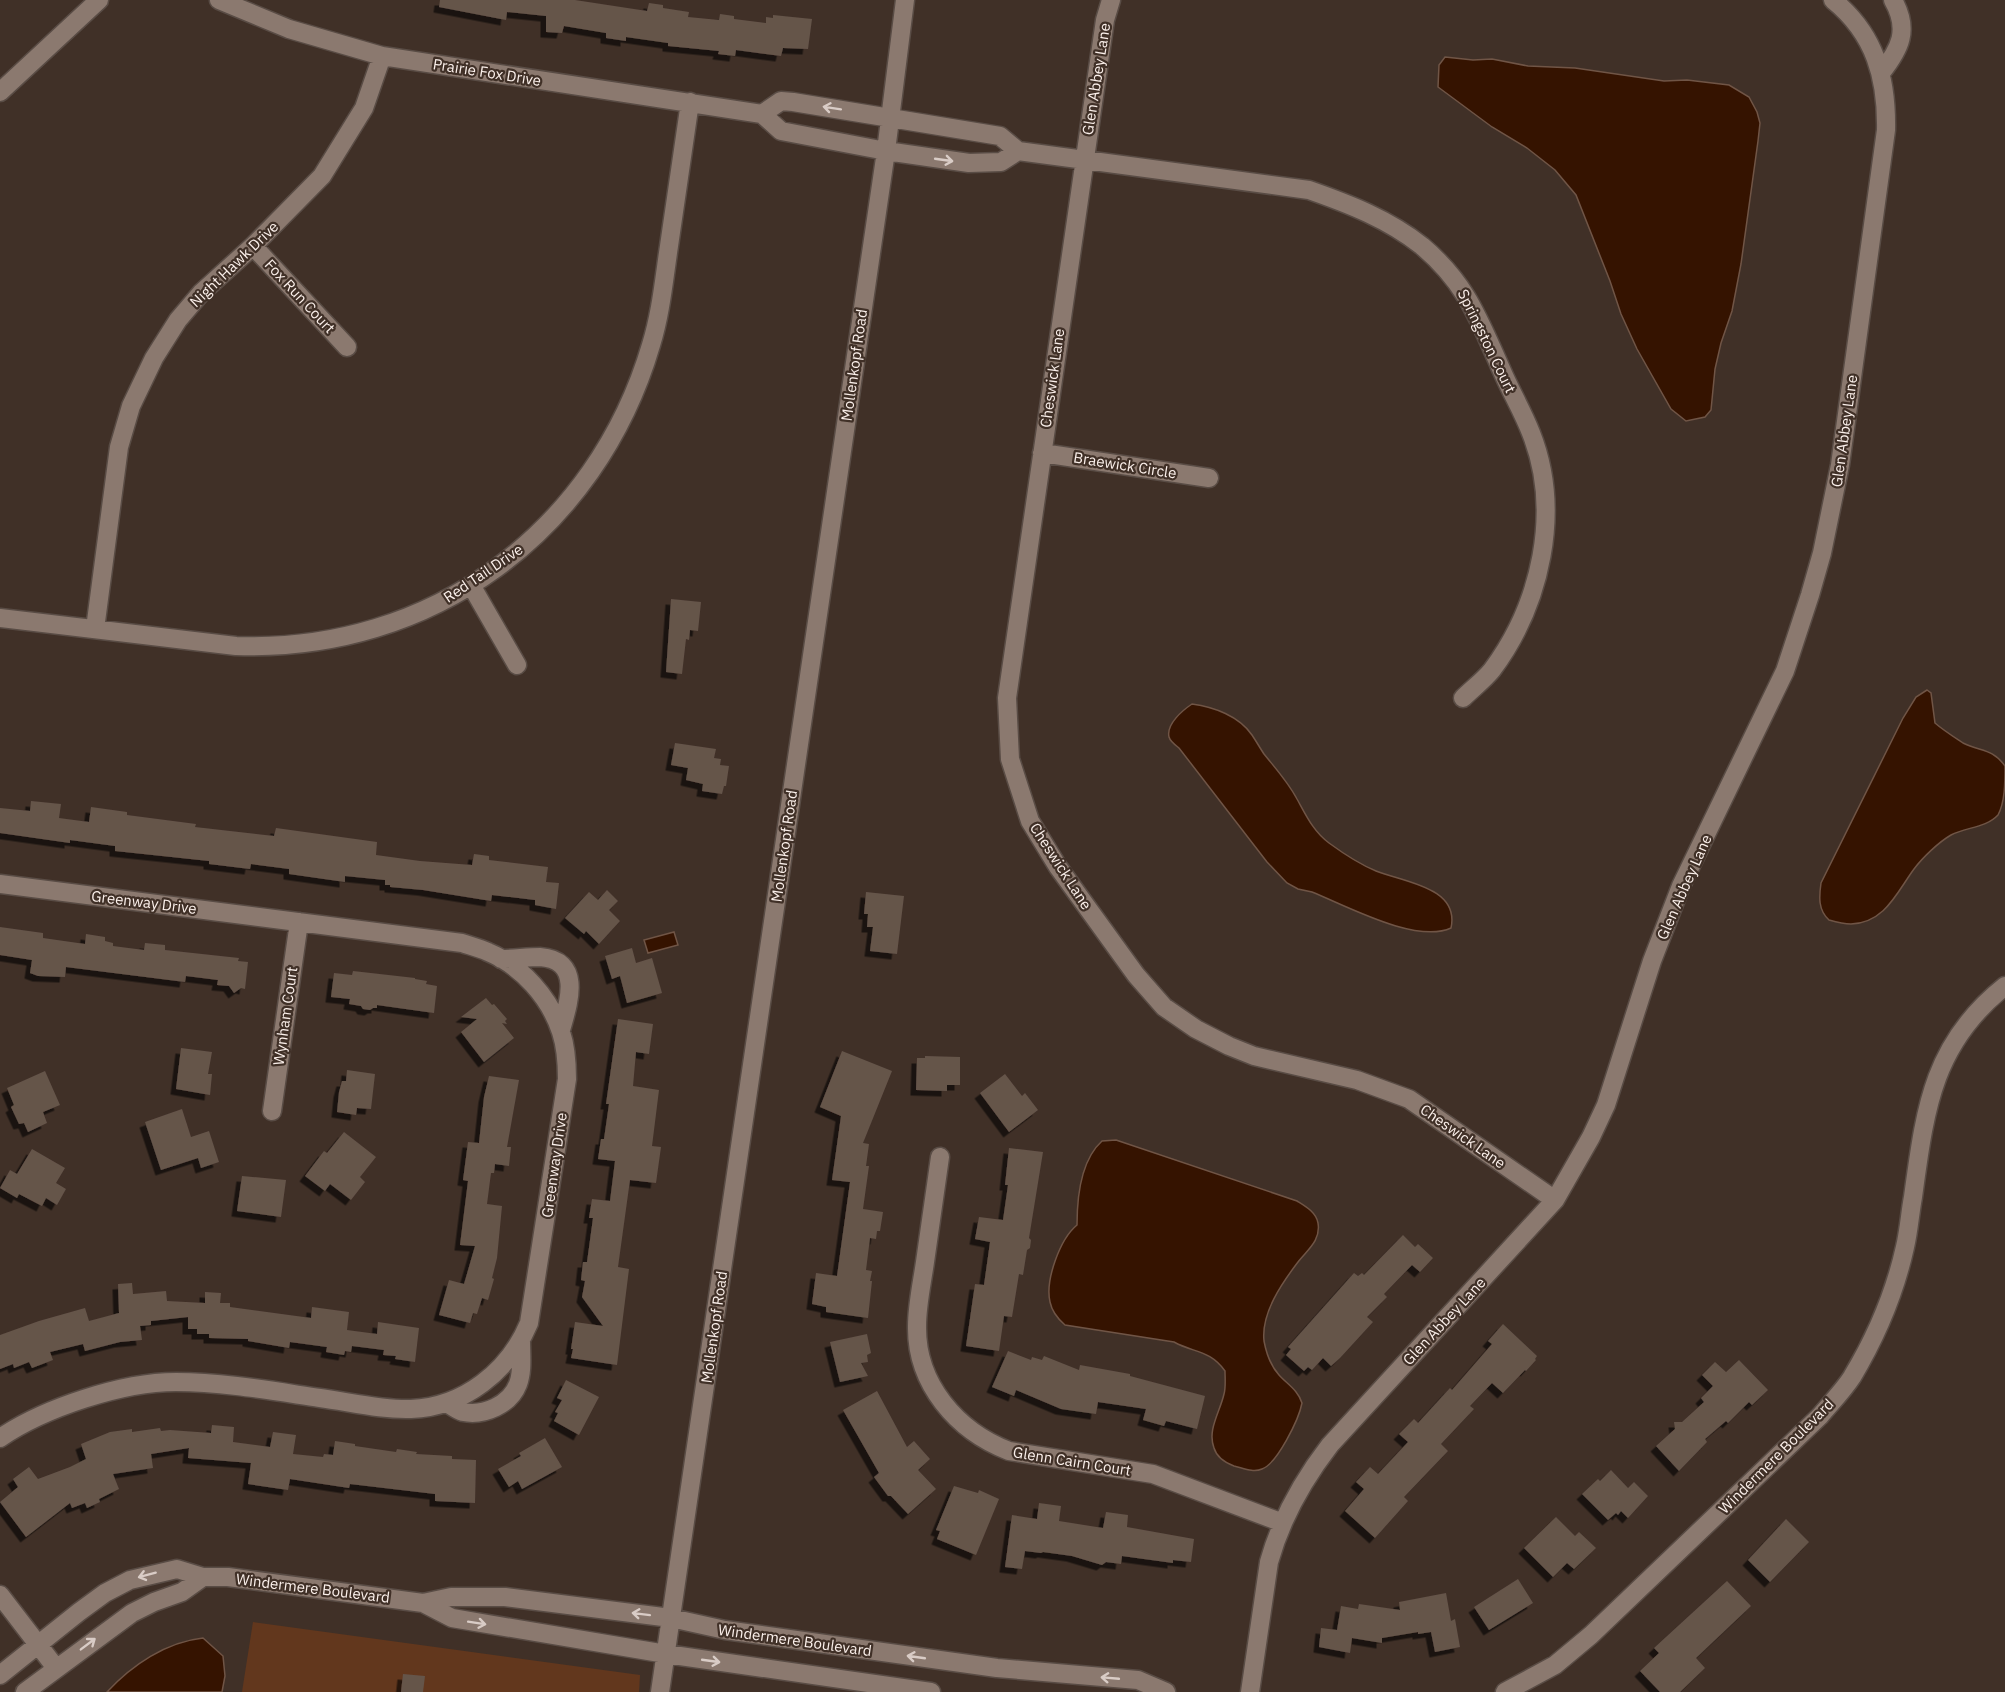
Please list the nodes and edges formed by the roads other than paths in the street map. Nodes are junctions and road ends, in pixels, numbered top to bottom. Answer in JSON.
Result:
{"nodes":[{"id":1,"x":99,"y":0,"type":"edge"},
{"id":2,"x":219,"y":0,"type":"edge"},
{"id":3,"x":905,"y":0,"type":"edge"},
{"id":4,"x":1111,"y":0,"type":"edge"},
{"id":5,"x":1833,"y":0,"type":"edge"},
{"id":6,"x":1893,"y":0,"type":"edge"},
{"id":7,"x":382,"y":56,"type":"junction"},
{"id":8,"x":1881,"y":73,"type":"junction"},
{"id":9,"x":0,"y":92,"type":"edge"},
{"id":10,"x":690,"y":102,"type":"junction"},
{"id":11,"x":762,"y":114,"type":"junction"},
{"id":12,"x":890,"y":117,"type":"junction"},
{"id":13,"x":886,"y":151,"type":"junction"},
{"id":14,"x":1018,"y":151,"type":"junction"},
{"id":15,"x":1084,"y":159,"type":"junction"},
{"id":16,"x":253,"y":246,"type":"junction"},
{"id":17,"x":347,"y":347,"type":"dead end"},
{"id":18,"x":1042,"y":453,"type":"junction"},
{"id":19,"x":1209,"y":478,"type":"dead end"},
{"id":20,"x":471,"y":585,"type":"junction"},
{"id":21,"x":0,"y":618,"type":"edge"},
{"id":22,"x":95,"y":628,"type":"junction"},
{"id":23,"x":517,"y":665,"type":"dead end"},
{"id":24,"x":1463,"y":699,"type":"dead end"},
{"id":25,"x":0,"y":884,"type":"edge"},
{"id":26,"x":299,"y":922,"type":"junction"},
{"id":27,"x":501,"y":959,"type":"junction"},
{"id":28,"x":2005,"y":986,"type":"edge"},
{"id":29,"x":561,"y":1030,"type":"junction"},
{"id":30,"x":272,"y":1111,"type":"dead end"},
{"id":31,"x":940,"y":1157,"type":"dead end"},
{"id":32,"x":1555,"y":1200,"type":"junction"},
{"id":33,"x":521,"y":1342,"type":"junction"},
{"id":34,"x":447,"y":1402,"type":"junction"},
{"id":35,"x":0,"y":1438,"type":"edge"},
{"id":36,"x":1283,"y":1523,"type":"junction"},
{"id":37,"x":203,"y":1577,"type":"junction"},
{"id":38,"x":0,"y":1595,"type":"edge"},
{"id":39,"x":423,"y":1603,"type":"junction"},
{"id":40,"x":671,"y":1618,"type":"junction"},
{"id":41,"x":38,"y":1645,"type":"junction"},
{"id":42,"x":666,"y":1654,"type":"junction"},
{"id":43,"x":56,"y":1668,"type":"junction"},
{"id":44,"x":0,"y":1675,"type":"edge"},
{"id":45,"x":25,"y":1692,"type":"edge"},
{"id":46,"x":660,"y":1692,"type":"edge"},
{"id":47,"x":931,"y":1692,"type":"edge"},
{"id":48,"x":1166,"y":1692,"type":"edge"},
{"id":49,"x":1250,"y":1692,"type":"edge"},
{"id":50,"x":1505,"y":1692,"type":"edge"}],
"edges":[{"from":1,"to":9,"type":"street"},
{"from":2,"to":7,"type":"street","name":"Prairie Fox Drive"},
{"from":3,"to":12,"type":"street","name":"Mollenkopf Road"},
{"from":4,"to":15,"type":"street","name":"Glen Abbey Lane"},
{"from":5,"to":8,"type":"street","name":"Glen Abbey Lane"},
{"from":6,"to":8,"type":"street"},
{"from":7,"to":10,"type":"street","name":"Prairie Fox Drive"},
{"from":7,"to":16,"type":"street","name":"Night Hawk Drive"},
{"from":8,"to":32,"type":"street","name":"Glen Abbey Lane"},
{"from":10,"to":11,"type":"street","name":"Prairie Fox Drive"},
{"from":10,"to":20,"type":"street","name":"Red Tail Drive"},
{"from":12,"to":11,"type":"street","one_way":true},
{"from":11,"to":13,"type":"street","name":"Prairie Fox Drive"},
{"from":12,"to":13,"type":"street","name":"Mollenkopf Road"},
{"from":12,"to":14,"type":"street","name":"Springston Court"},
{"from":13,"to":14,"type":"street","name":"Springston Court","one_way":true},
{"from":13,"to":40,"type":"street","name":"Mollenkopf Road"},
{"from":14,"to":15,"type":"street","name":"Springston Court"},
{"from":15,"to":18,"type":"street","name":"Cheswick Lane"},
{"from":15,"to":24,"type":"street","name":"Springston Court"},
{"from":16,"to":17,"type":"street","name":"Fox Run Court"},
{"from":16,"to":22,"type":"street","name":"Night Hawk Drive"},
{"from":18,"to":19,"type":"street","name":"Braewick Circle"},
{"from":18,"to":32,"type":"street","name":"Cheswick Lane"},
{"from":20,"to":22,"type":"street","name":"Red Tail Drive"},
{"from":20,"to":23,"type":"street"},
{"from":21,"to":22,"type":"street","name":"Red Tail Drive"},
{"from":25,"to":26,"type":"street","name":"Greenway Drive"},
{"from":26,"to":27,"type":"street","name":"Greenway Drive"},
{"from":26,"to":30,"type":"street","name":"Wynham Court"},
{"from":27,"to":29,"type":"street","name":"Greenway Drive"},
{"from":27,"to":29,"type":"street"},
{"from":28,"to":50,"type":"street","name":"Windermere Boulevard"},
{"from":29,"to":33,"type":"street","name":"Greenway Drive"},
{"from":31,"to":36,"type":"street","name":"Glenn Cairn Court"},
{"from":32,"to":36,"type":"street","name":"Glen Abbey Lane"},
{"from":33,"to":34,"type":"street","name":"Greenway Drive"},
{"from":33,"to":34,"type":"street"},
{"from":34,"to":35,"type":"street","name":"Greenway Drive"},
{"from":36,"to":49,"type":"street","name":"Glen Abbey Lane"},
{"from":37,"to":39,"type":"street","name":"Windermere Boulevard"},
{"from":37,"to":41,"type":"street","name":"Windermere Boulevard","one_way":true},
{"from":43,"to":37,"type":"street","one_way":true},
{"from":38,"to":41,"type":"street"},
{"from":40,"to":39,"type":"street","name":"Windermere Boulevard","one_way":true},
{"from":39,"to":42,"type":"street","name":"Windermere Boulevard","one_way":true},
{"from":40,"to":42,"type":"street","name":"Mollenkopf Road"},
{"from":48,"to":40,"type":"street","name":"Windermere Boulevard","one_way":true},
{"from":41,"to":43,"type":"street"},
{"from":41,"to":44,"type":"street","name":"Windermere Boulevard"},
{"from":42,"to":46,"type":"street","name":"Mollenkopf Road"},
{"from":42,"to":47,"type":"street","name":"Windermere Boulevard","one_way":true},
{"from":43,"to":45,"type":"street"}]}
